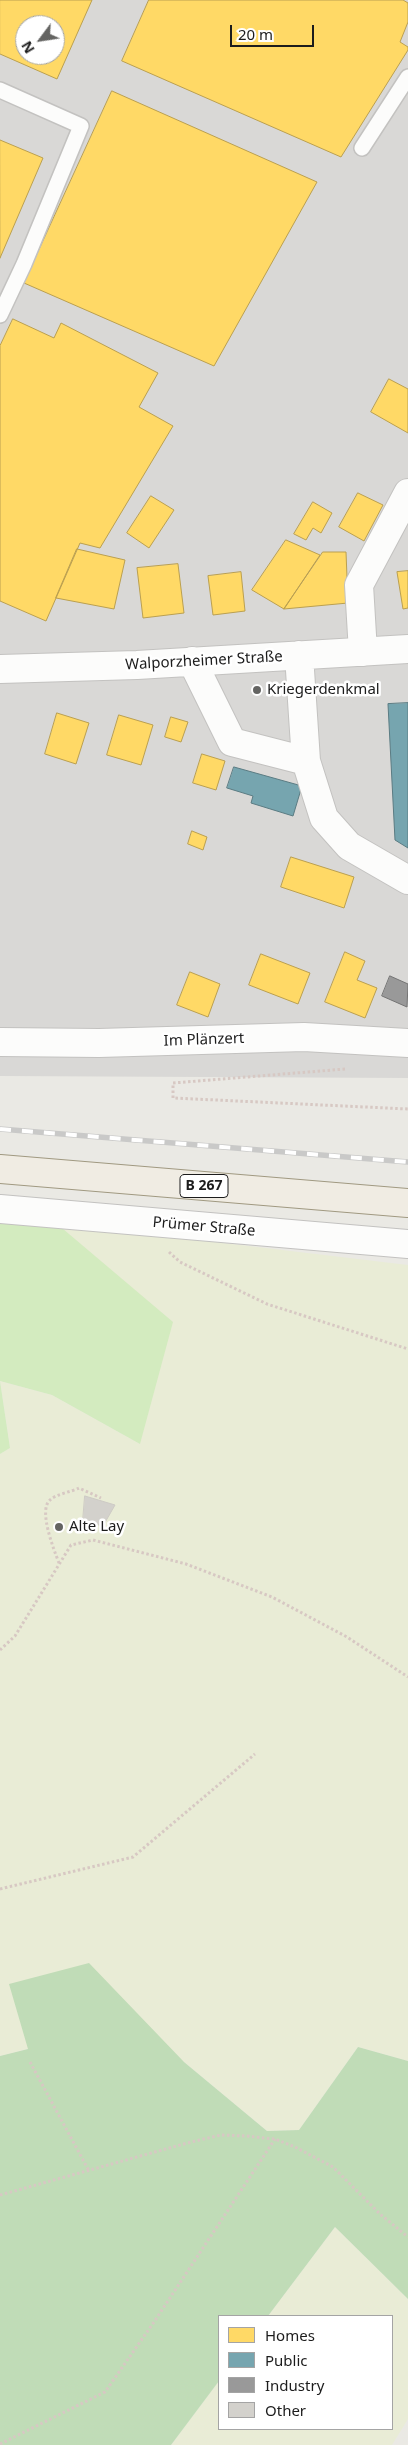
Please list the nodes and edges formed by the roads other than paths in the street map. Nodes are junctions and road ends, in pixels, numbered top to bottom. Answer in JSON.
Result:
{"nodes":[{"id":1,"x":408,"y":77,"type":"edge"},
{"id":2,"x":0,"y":90,"type":"edge"},
{"id":3,"x":362,"y":148,"type":"dead end"},
{"id":4,"x":0,"y":315,"type":"edge"},
{"id":5,"x":408,"y":493,"type":"edge"},
{"id":6,"x":408,"y":649,"type":"edge"},
{"id":7,"x":362,"y":652,"type":"junction"},
{"id":8,"x":299,"y":656,"type":"junction"},
{"id":9,"x":192,"y":662,"type":"junction"},
{"id":10,"x":0,"y":669,"type":"edge"},
{"id":11,"x":306,"y":760,"type":"junction"},
{"id":12,"x":408,"y":880,"type":"edge"},
{"id":13,"x":0,"y":1042,"type":"edge"},
{"id":14,"x":408,"y":1043,"type":"edge"},
{"id":15,"x":0,"y":1169,"type":"edge"},
{"id":16,"x":408,"y":1204,"type":"edge"},
{"id":17,"x":0,"y":1209,"type":"edge"},
{"id":18,"x":408,"y":1244,"type":"edge"}],
"edges":[{"from":1,"to":3,"type":"lane"},
{"from":2,"to":4,"type":"lane"},
{"from":5,"to":7,"type":"street"},
{"from":6,"to":7,"type":"street","name":"Walporzheimer Straße"},
{"from":7,"to":8,"type":"street","name":"Walporzheimer Straße"},
{"from":8,"to":9,"type":"street","name":"Walporzheimer Straße"},
{"from":8,"to":11,"type":"street"},
{"from":9,"to":10,"type":"street","name":"Walporzheimer Straße"},
{"from":9,"to":11,"type":"street"},
{"from":11,"to":12,"type":"street"},
{"from":13,"to":14,"type":"street","name":"Im Plänzert"},
{"from":15,"to":16,"type":"main road","number":"B 267"},
{"from":17,"to":18,"type":"street","name":"Prümer Straße"}]}
